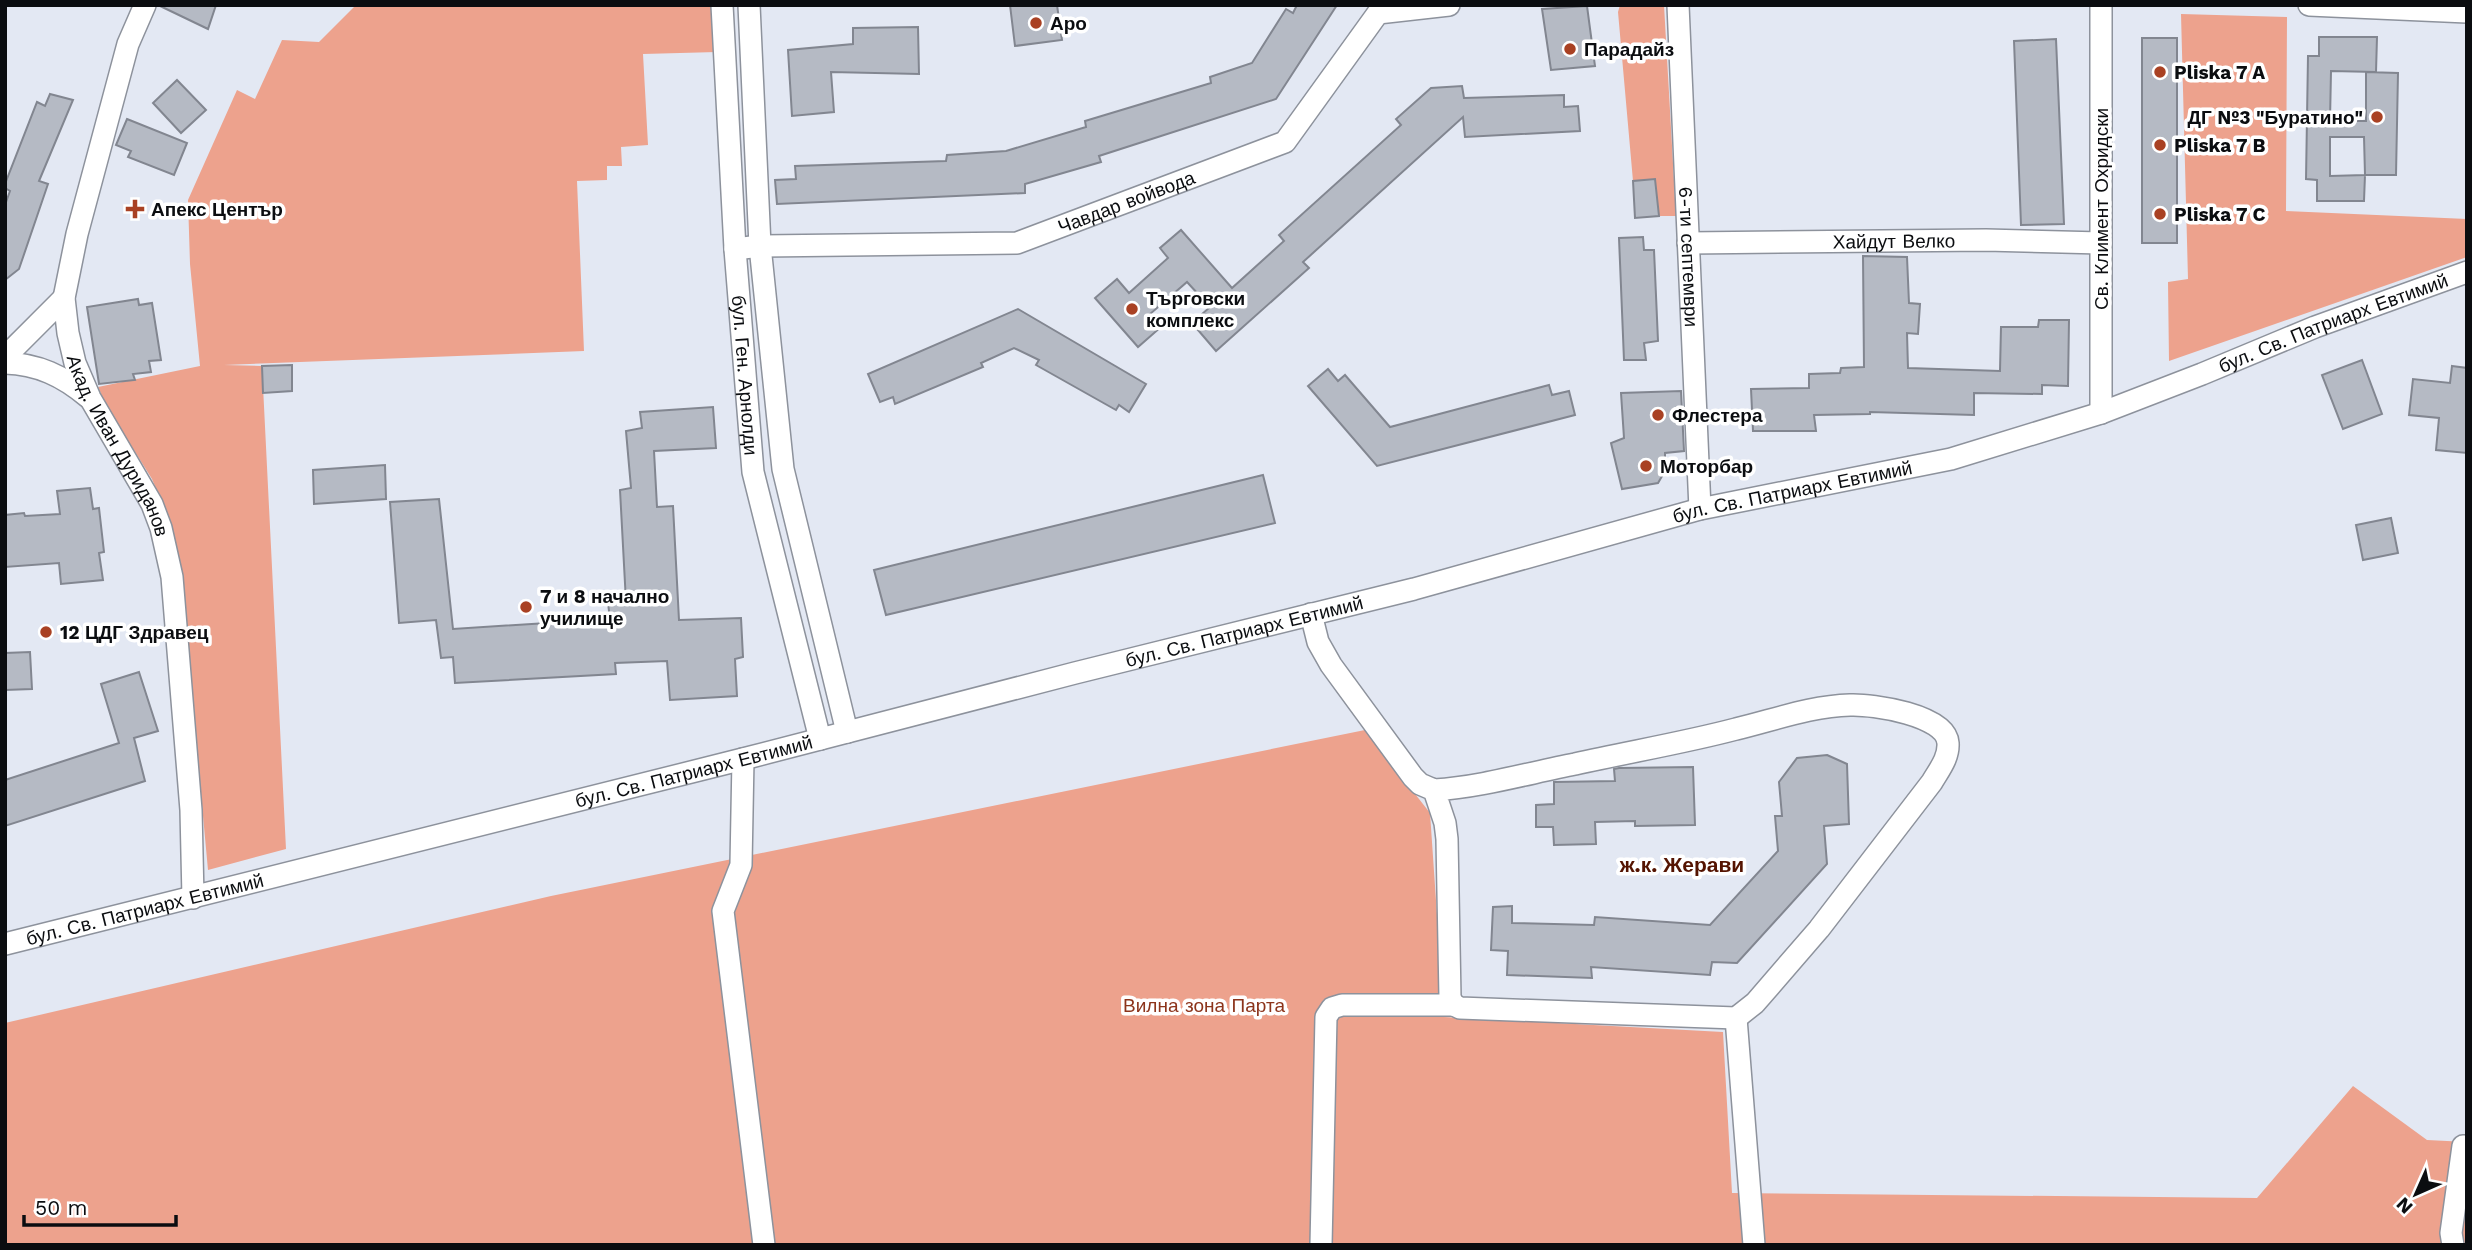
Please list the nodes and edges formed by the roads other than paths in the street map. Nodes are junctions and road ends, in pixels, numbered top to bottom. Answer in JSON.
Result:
{"nodes":[{"id":1,"x":145,"y":5,"type":"edge"},
{"id":2,"x":722,"y":5,"type":"edge"},
{"id":3,"x":749,"y":5,"type":"edge"},
{"id":4,"x":1449,"y":5,"type":"edge"},
{"id":5,"x":1678,"y":5,"type":"edge"},
{"id":6,"x":2101,"y":5,"type":"edge"},
{"id":7,"x":2309,"y":5,"type":"edge"},
{"id":8,"x":2467,"y":12,"type":"edge"},
{"id":9,"x":1688,"y":243,"type":"junction"},
{"id":10,"x":2101,"y":243,"type":"junction"},
{"id":11,"x":760,"y":246,"type":"junction"},
{"id":12,"x":734,"y":249,"type":"junction"},
{"id":13,"x":2467,"y":272,"type":"edge"},
{"id":14,"x":64,"y":298,"type":"junction"},
{"id":15,"x":5,"y":357,"type":"edge"},
{"id":16,"x":5,"y":363,"type":"edge"},
{"id":17,"x":90,"y":398,"type":"junction"},
{"id":18,"x":2101,"y":413,"type":"junction"},
{"id":19,"x":1700,"y":509,"type":"junction"},
{"id":20,"x":1311,"y":614,"type":"junction"},
{"id":21,"x":847,"y":732,"type":"junction"},
{"id":22,"x":820,"y":739,"type":"junction"},
{"id":23,"x":743,"y":760,"type":"junction"},
{"id":24,"x":1434,"y":790,"type":"junction"},
{"id":25,"x":193,"y":898,"type":"junction"},
{"id":26,"x":5,"y":944,"type":"edge"},
{"id":27,"x":1454,"y":1005,"type":"junction"},
{"id":28,"x":1736,"y":1018,"type":"junction"},
{"id":29,"x":2463,"y":1146,"type":"dead end"},
{"id":30,"x":764,"y":1245,"type":"edge"},
{"id":31,"x":1321,"y":1245,"type":"edge"},
{"id":32,"x":1754,"y":1245,"type":"edge"},
{"id":33,"x":2453,"y":1245,"type":"edge"}],
"edges":[{"from":1,"to":14,"type":"street","name":"Акад. Иван Дуриданов"},
{"from":2,"to":12,"type":"street","name":"бул. Ген. Арнолди"},
{"from":3,"to":11,"type":"street","name":"бул. Ген. Арнолди"},
{"from":4,"to":11,"type":"street","name":"Чавдар войвода"},
{"from":5,"to":9,"type":"street","name":"6-ти септември"},
{"from":6,"to":10,"type":"street","name":"Св. Климент Охридски"},
{"from":7,"to":8,"type":"street"},
{"from":9,"to":10,"type":"street","name":"Хайдут Велко"},
{"from":9,"to":19,"type":"street","name":"6-ти септември"},
{"from":10,"to":18,"type":"street","name":"Св. Климент Охридски"},
{"from":11,"to":12,"type":"street","name":"Чавдар войвода"},
{"from":11,"to":21,"type":"street","name":"бул. Ген. Арнолди"},
{"from":12,"to":22,"type":"street","name":"бул. Ген. Арнолди"},
{"from":13,"to":18,"type":"street","name":"бул. Св. Патриарх Евтимий"},
{"from":14,"to":15,"type":"street"},
{"from":14,"to":17,"type":"street","name":"Акад. Иван Дуриданов"},
{"from":16,"to":17,"type":"street"},
{"from":17,"to":25,"type":"street","name":"Акад. Иван Дуриданов"},
{"from":18,"to":19,"type":"street","name":"бул. Св. Патриарх Евтимий"},
{"from":19,"to":20,"type":"street","name":"бул. Св. Патриарх Евтимий"},
{"from":20,"to":21,"type":"street","name":"бул. Св. Патриарх Евтимий"},
{"from":20,"to":24,"type":"street"},
{"from":21,"to":22,"type":"street","name":"бул. Св. Патриарх Евтимий"},
{"from":22,"to":23,"type":"street","name":"бул. Св. Патриарх Евтимий"},
{"from":23,"to":25,"type":"street","name":"бул. Св. Патриарх Евтимий"},
{"from":23,"to":30,"type":"street"},
{"from":24,"to":27,"type":"street"},
{"from":24,"to":28,"type":"street"},
{"from":25,"to":26,"type":"street","name":"бул. Св. Патриарх Евтимий"},
{"from":27,"to":28,"type":"street"},
{"from":27,"to":31,"type":"street"},
{"from":28,"to":32,"type":"street"},
{"from":29,"to":33,"type":"street"}]}
